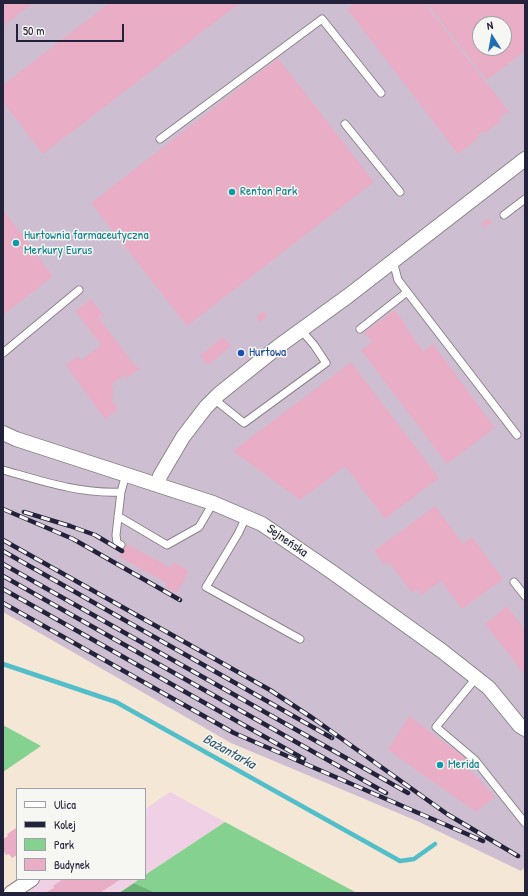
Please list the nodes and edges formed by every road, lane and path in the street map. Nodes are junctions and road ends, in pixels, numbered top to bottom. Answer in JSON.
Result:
{"nodes":[{"id":1,"x":381,"y":93,"type":"dead end"},
{"id":2,"x":345,"y":124,"type":"dead end"},
{"id":3,"x":160,"y":138,"type":"dead end"},
{"id":4,"x":525,"y":159,"type":"edge"},
{"id":5,"x":400,"y":192,"type":"dead end"},
{"id":6,"x":525,"y":199,"type":"edge"},
{"id":7,"x":504,"y":215,"type":"dead end"},
{"id":8,"x":393,"y":261,"type":"junction"},
{"id":9,"x":79,"y":290,"type":"dead end"},
{"id":10,"x":407,"y":292,"type":"junction"},
{"id":11,"x":360,"y":329,"type":"dead end"},
{"id":12,"x":300,"y":330,"type":"junction"},
{"id":13,"x":3,"y":353,"type":"edge"},
{"id":14,"x":214,"y":399,"type":"junction"},
{"id":15,"x":3,"y":433,"type":"edge"},
{"id":16,"x":517,"y":435,"type":"dead end"},
{"id":17,"x":3,"y":470,"type":"edge"},
{"id":18,"x":126,"y":474,"type":"junction"},
{"id":19,"x":158,"y":484,"type":"junction"},
{"id":20,"x":121,"y":492,"type":"junction"},
{"id":21,"x":213,"y":503,"type":"junction"},
{"id":22,"x":118,"y":516,"type":"junction"},
{"id":23,"x":246,"y":517,"type":"junction"},
{"id":24,"x":121,"y":545,"type":"dead end"},
{"id":25,"x":514,"y":582,"type":"dead end"},
{"id":26,"x":525,"y":596,"type":"edge"},
{"id":27,"x":300,"y":638,"type":"dead end"},
{"id":28,"x":476,"y":678,"type":"junction"},
{"id":29,"x":525,"y":729,"type":"edge"},
{"id":30,"x":524,"y":819,"type":"edge"},
{"id":31,"x":31,"y":880,"type":"edge"},
{"id":32,"x":12,"y":893,"type":"edge"}],
"edges":[{"from":1,"to":3,"type":"lane"},
{"from":2,"to":5,"type":"lane"},
{"from":4,"to":8,"type":"street"},
{"from":6,"to":7,"type":"lane"},
{"from":8,"to":10,"type":"lane"},
{"from":8,"to":12,"type":"street"},
{"from":9,"to":13,"type":"lane"},
{"from":10,"to":11,"type":"lane"},
{"from":10,"to":16,"type":"lane"},
{"from":12,"to":14,"type":"street"},
{"from":12,"to":14,"type":"lane"},
{"from":14,"to":19,"type":"street"},
{"from":15,"to":18,"type":"street","name":"Sejneńska"},
{"from":17,"to":20,"type":"lane"},
{"from":18,"to":19,"type":"street","name":"Sejneńska"},
{"from":18,"to":20,"type":"lane"},
{"from":19,"to":21,"type":"street","name":"Sejneńska"},
{"from":20,"to":22,"type":"lane"},
{"from":21,"to":22,"type":"lane"},
{"from":21,"to":23,"type":"street","name":"Sejneńska"},
{"from":22,"to":24,"type":"lane"},
{"from":23,"to":27,"type":"lane"},
{"from":23,"to":28,"type":"street","name":"Sejneńska"},
{"from":25,"to":26,"type":"lane"},
{"from":28,"to":29,"type":"street","name":"Sejneńska"},
{"from":28,"to":30,"type":"lane"},
{"from":31,"to":32,"type":"street"}]}
